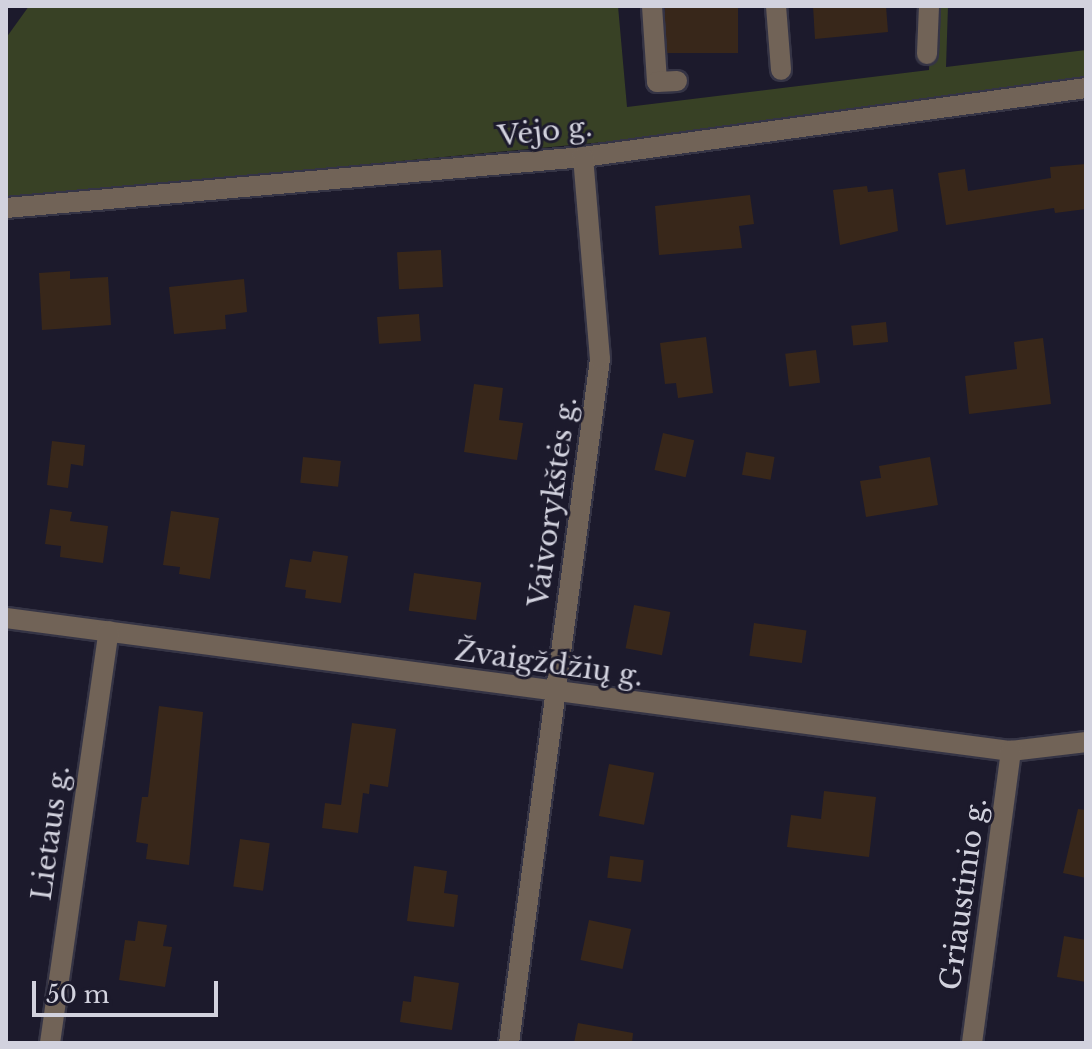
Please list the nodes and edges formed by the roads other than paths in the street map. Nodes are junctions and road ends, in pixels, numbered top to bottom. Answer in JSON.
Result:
{"nodes":[{"id":1,"x":652,"y":6,"type":"edge"},
{"id":2,"x":776,"y":6,"type":"edge"},
{"id":3,"x":929,"y":6,"type":"edge"},
{"id":4,"x":927,"y":54,"type":"dead end"},
{"id":5,"x":781,"y":70,"type":"dead end"},
{"id":6,"x":677,"y":81,"type":"dead end"},
{"id":7,"x":1086,"y":88,"type":"edge"},
{"id":8,"x":583,"y":157,"type":"junction"},
{"id":9,"x":6,"y":208,"type":"edge"},
{"id":10,"x":6,"y":618,"type":"edge"},
{"id":11,"x":109,"y":631,"type":"junction"},
{"id":12,"x":555,"y":693,"type":"junction"},
{"id":13,"x":1086,"y":742,"type":"edge"},
{"id":14,"x":1011,"y":751,"type":"junction"},
{"id":15,"x":50,"y":1043,"type":"edge"},
{"id":16,"x":509,"y":1043,"type":"edge"},
{"id":17,"x":972,"y":1043,"type":"edge"}],
"edges":[{"from":1,"to":6,"type":"street"},
{"from":2,"to":5,"type":"street"},
{"from":3,"to":4,"type":"street"},
{"from":7,"to":8,"type":"street","name":"Vėjo g."},
{"from":8,"to":9,"type":"street","name":"Vėjo g."},
{"from":8,"to":12,"type":"street","name":"Vaivorykštės g."},
{"from":10,"to":11,"type":"street","name":"Žvaigždžių g."},
{"from":11,"to":12,"type":"street","name":"Žvaigždžių g."},
{"from":11,"to":15,"type":"street","name":"Lietaus g."},
{"from":12,"to":14,"type":"street","name":"Žvaigždžių g."},
{"from":12,"to":16,"type":"street","name":"Vaivorykštės g."},
{"from":13,"to":14,"type":"street","name":"Žvaigždžių g."},
{"from":14,"to":17,"type":"street","name":"Griaustinio g."}]}
